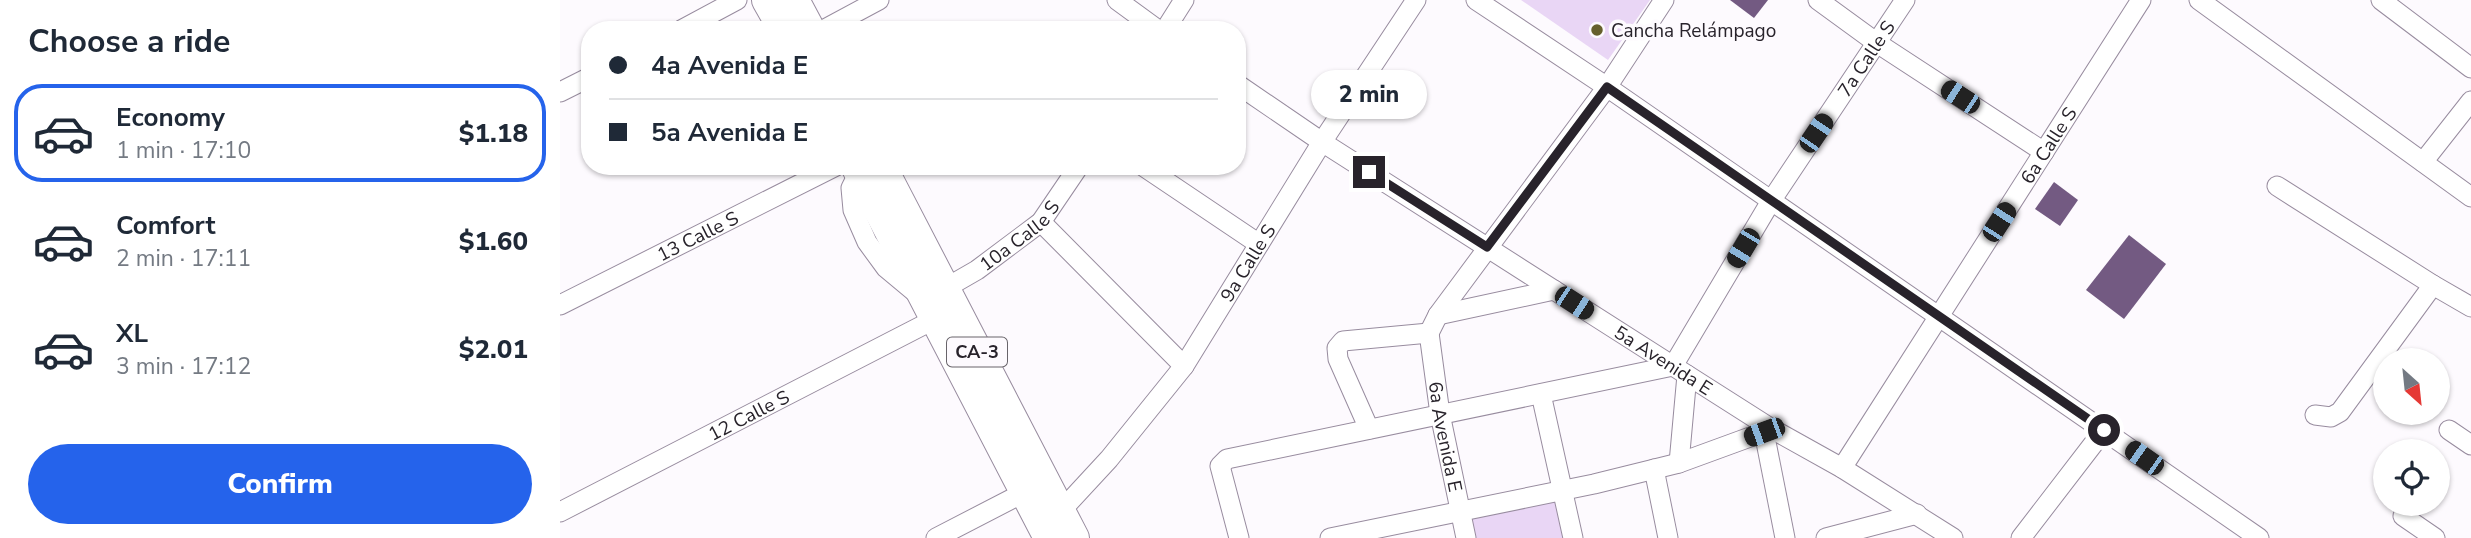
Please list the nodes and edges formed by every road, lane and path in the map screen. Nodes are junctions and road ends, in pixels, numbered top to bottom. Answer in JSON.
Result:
{"nodes":[{"id":1,"x":737,"y":0,"type":"edge"},
{"id":2,"x":767,"y":0,"type":"edge"},
{"id":3,"x":794,"y":0,"type":"edge"},
{"id":4,"x":879,"y":0,"type":"edge"},
{"id":5,"x":1117,"y":0,"type":"edge"},
{"id":6,"x":1184,"y":0,"type":"edge"},
{"id":7,"x":1416,"y":0,"type":"edge"},
{"id":8,"x":1476,"y":0,"type":"edge"},
{"id":9,"x":1664,"y":0,"type":"edge"},
{"id":10,"x":1818,"y":0,"type":"edge"},
{"id":11,"x":1905,"y":0,"type":"edge"},
{"id":12,"x":2141,"y":0,"type":"edge"},
{"id":13,"x":2200,"y":0,"type":"edge"},
{"id":14,"x":2381,"y":0,"type":"edge"},
{"id":15,"x":698,"y":21,"type":"edge"},
{"id":16,"x":779,"y":21,"type":"edge"},
{"id":17,"x":805,"y":21,"type":"edge"},
{"id":18,"x":839,"y":21,"type":"edge"},
{"id":19,"x":1146,"y":21,"type":"edge"},
{"id":20,"x":1171,"y":21,"type":"edge"},
{"id":21,"x":1877,"y":43,"type":"junction"},
{"id":22,"x":2471,"y":68,"type":"edge"},
{"id":23,"x":581,"y":82,"type":"edge"},
{"id":24,"x":1607,"y":87,"type":"junction"},
{"id":25,"x":1246,"y":90,"type":"edge"},
{"id":26,"x":560,"y":92,"type":"edge"},
{"id":27,"x":2471,"y":101,"type":"edge"},
{"id":28,"x":1322,"y":142,"type":"junction"},
{"id":29,"x":2044,"y":152,"type":"junction"},
{"id":30,"x":2423,"y":162,"type":"junction"},
{"id":31,"x":843,"y":175,"type":"edge"},
{"id":32,"x":856,"y":175,"type":"edge"},
{"id":33,"x":862,"y":175,"type":"edge"},
{"id":34,"x":1073,"y":175,"type":"edge"},
{"id":35,"x":1156,"y":175,"type":"edge"},
{"id":36,"x":2277,"y":186,"type":"dead end"},
{"id":37,"x":2471,"y":198,"type":"edge"},
{"id":38,"x":1771,"y":201,"type":"junction"},
{"id":39,"x":1041,"y":222,"type":"junction"},
{"id":40,"x":1259,"y":244,"type":"junction"},
{"id":41,"x":1487,"y":247,"type":"junction"},
{"id":42,"x":2433,"y":285,"type":"junction"},
{"id":43,"x":1554,"y":290,"type":"junction"},
{"id":44,"x":935,"y":303,"type":"junction"},
{"id":45,"x":560,"y":305,"type":"edge"},
{"id":46,"x":2471,"y":307,"type":"edge"},
{"id":47,"x":1438,"y":315,"type":"junction"},
{"id":48,"x":1938,"y":316,"type":"junction"},
{"id":49,"x":1429,"y":333,"type":"junction"},
{"id":50,"x":1184,"y":366,"type":"junction"},
{"id":51,"x":1680,"y":371,"type":"junction"},
{"id":52,"x":1541,"y":394,"type":"junction"},
{"id":53,"x":1440,"y":414,"type":"junction"},
{"id":54,"x":2315,"y":415,"type":"dead end"},
{"id":55,"x":1369,"y":429,"type":"junction"},
{"id":56,"x":1768,"y":430,"type":"junction"},
{"id":57,"x":2104,"y":430,"type":"junction"},
{"id":58,"x":2449,"y":430,"type":"dead end"},
{"id":59,"x":2471,"y":445,"type":"edge"},
{"id":60,"x":1679,"y":463,"type":"junction"},
{"id":61,"x":1842,"y":468,"type":"junction"},
{"id":62,"x":1654,"y":469,"type":"junction"},
{"id":63,"x":1562,"y":491,"type":"junction"},
{"id":64,"x":1025,"y":492,"type":"junction"},
{"id":65,"x":560,"y":512,"type":"edge"},
{"id":66,"x":1460,"y":512,"type":"junction"},
{"id":67,"x":1917,"y":514,"type":"junction"},
{"id":68,"x":2403,"y":516,"type":"dead end"},
{"id":69,"x":1061,"y":529,"type":"edge"},
{"id":70,"x":1886,"y":531,"type":"edge"},
{"id":71,"x":2248,"y":535,"type":"edge"},
{"id":72,"x":936,"y":538,"type":"edge"},
{"id":73,"x":1238,"y":538,"type":"edge"},
{"id":74,"x":1330,"y":538,"type":"edge"},
{"id":75,"x":1466,"y":538,"type":"edge"},
{"id":76,"x":1573,"y":538,"type":"edge"},
{"id":77,"x":1668,"y":538,"type":"edge"},
{"id":78,"x":1785,"y":538,"type":"edge"},
{"id":79,"x":1826,"y":538,"type":"edge"},
{"id":80,"x":1953,"y":538,"type":"edge"},
{"id":81,"x":2021,"y":538,"type":"edge"},
{"id":82,"x":2435,"y":538,"type":"edge"}],
"edges":[{"from":1,"to":15,"type":"street"},
{"from":2,"to":16,"type":"highway"},
{"from":3,"to":17,"type":"highway"},
{"from":4,"to":18,"type":"street"},
{"from":5,"to":19,"type":"street"},
{"from":6,"to":20,"type":"street"},
{"from":7,"to":28,"type":"street","name":"9a Calle S"},
{"from":8,"to":24,"type":"street"},
{"from":9,"to":24,"type":"street"},
{"from":10,"to":21,"type":"street"},
{"from":11,"to":21,"type":"street","name":"7a Calle S"},
{"from":12,"to":29,"type":"street","name":"6a Calle S"},
{"from":13,"to":30,"type":"street"},
{"from":14,"to":22,"type":"street"},
{"from":21,"to":29,"type":"street"},
{"from":21,"to":38,"type":"street","name":"7a Calle S"},
{"from":23,"to":26,"type":"street"},
{"from":24,"to":38,"type":"street"},
{"from":24,"to":41,"type":"street"},
{"from":25,"to":28,"type":"street","name":"5a Avenida E"},
{"from":27,"to":30,"type":"street"},
{"from":28,"to":40,"type":"street","name":"9a Calle S"},
{"from":28,"to":41,"type":"street","name":"5a Avenida E"},
{"from":29,"to":48,"type":"street","name":"6a Calle S"},
{"from":30,"to":37,"type":"street"},
{"from":31,"to":45,"type":"street","name":"13 Calle S"},
{"from":32,"to":44,"type":"street"},
{"from":33,"to":44,"type":"highway","number":"CA-3"},
{"from":34,"to":39,"type":"street","name":"10a Calle S"},
{"from":35,"to":40,"type":"street"},
{"from":36,"to":42,"type":"street"},
{"from":38,"to":48,"type":"street"},
{"from":38,"to":51,"type":"street","name":"7a Calle S"},
{"from":39,"to":44,"type":"street","name":"10a Calle S"},
{"from":39,"to":50,"type":"street"},
{"from":40,"to":50,"type":"street","name":"9a Calle S"},
{"from":41,"to":43,"type":"street","name":"5a Avenida E"},
{"from":41,"to":47,"type":"street"},
{"from":42,"to":46,"type":"street"},
{"from":42,"to":54,"type":"street"},
{"from":43,"to":47,"type":"street"},
{"from":43,"to":51,"type":"street","name":"5a Avenida E"},
{"from":44,"to":64,"type":"highway","number":"CA-3"},
{"from":44,"to":65,"type":"street","name":"12 Calle S"},
{"from":44,"to":69,"type":"highway","number":"CA-3"},
{"from":47,"to":49,"type":"street"},
{"from":48,"to":57,"type":"street"},
{"from":48,"to":61,"type":"street","name":"6a Calle S"},
{"from":49,"to":53,"type":"street","name":"6a Avenida E"},
{"from":49,"to":55,"type":"street"},
{"from":50,"to":69,"type":"street","name":"9a Calle S"},
{"from":51,"to":52,"type":"street"},
{"from":51,"to":56,"type":"street","name":"5a Avenida E"},
{"from":51,"to":60,"type":"street"},
{"from":52,"to":53,"type":"street"},
{"from":52,"to":63,"type":"street"},
{"from":53,"to":55,"type":"street"},
{"from":53,"to":66,"type":"street","name":"6a Avenida E"},
{"from":55,"to":73,"type":"street"},
{"from":56,"to":60,"type":"street"},
{"from":56,"to":61,"type":"street","name":"5a Avenida E"},
{"from":56,"to":78,"type":"street"},
{"from":57,"to":71,"type":"street"},
{"from":57,"to":81,"type":"street"},
{"from":58,"to":59,"type":"street"},
{"from":60,"to":62,"type":"street"},
{"from":61,"to":67,"type":"street","name":"5a Avenida E"},
{"from":62,"to":63,"type":"street"},
{"from":62,"to":77,"type":"street"},
{"from":63,"to":66,"type":"street"},
{"from":63,"to":76,"type":"street"},
{"from":64,"to":69,"type":"highway","number":"CA-3"},
{"from":64,"to":72,"type":"street"},
{"from":66,"to":74,"type":"street"},
{"from":66,"to":75,"type":"street","name":"6a Avenida E"},
{"from":67,"to":70,"type":"street"},
{"from":67,"to":80,"type":"street","name":"5a Avenida E"},
{"from":68,"to":82,"type":"street"},
{"from":70,"to":79,"type":"street"}]}
